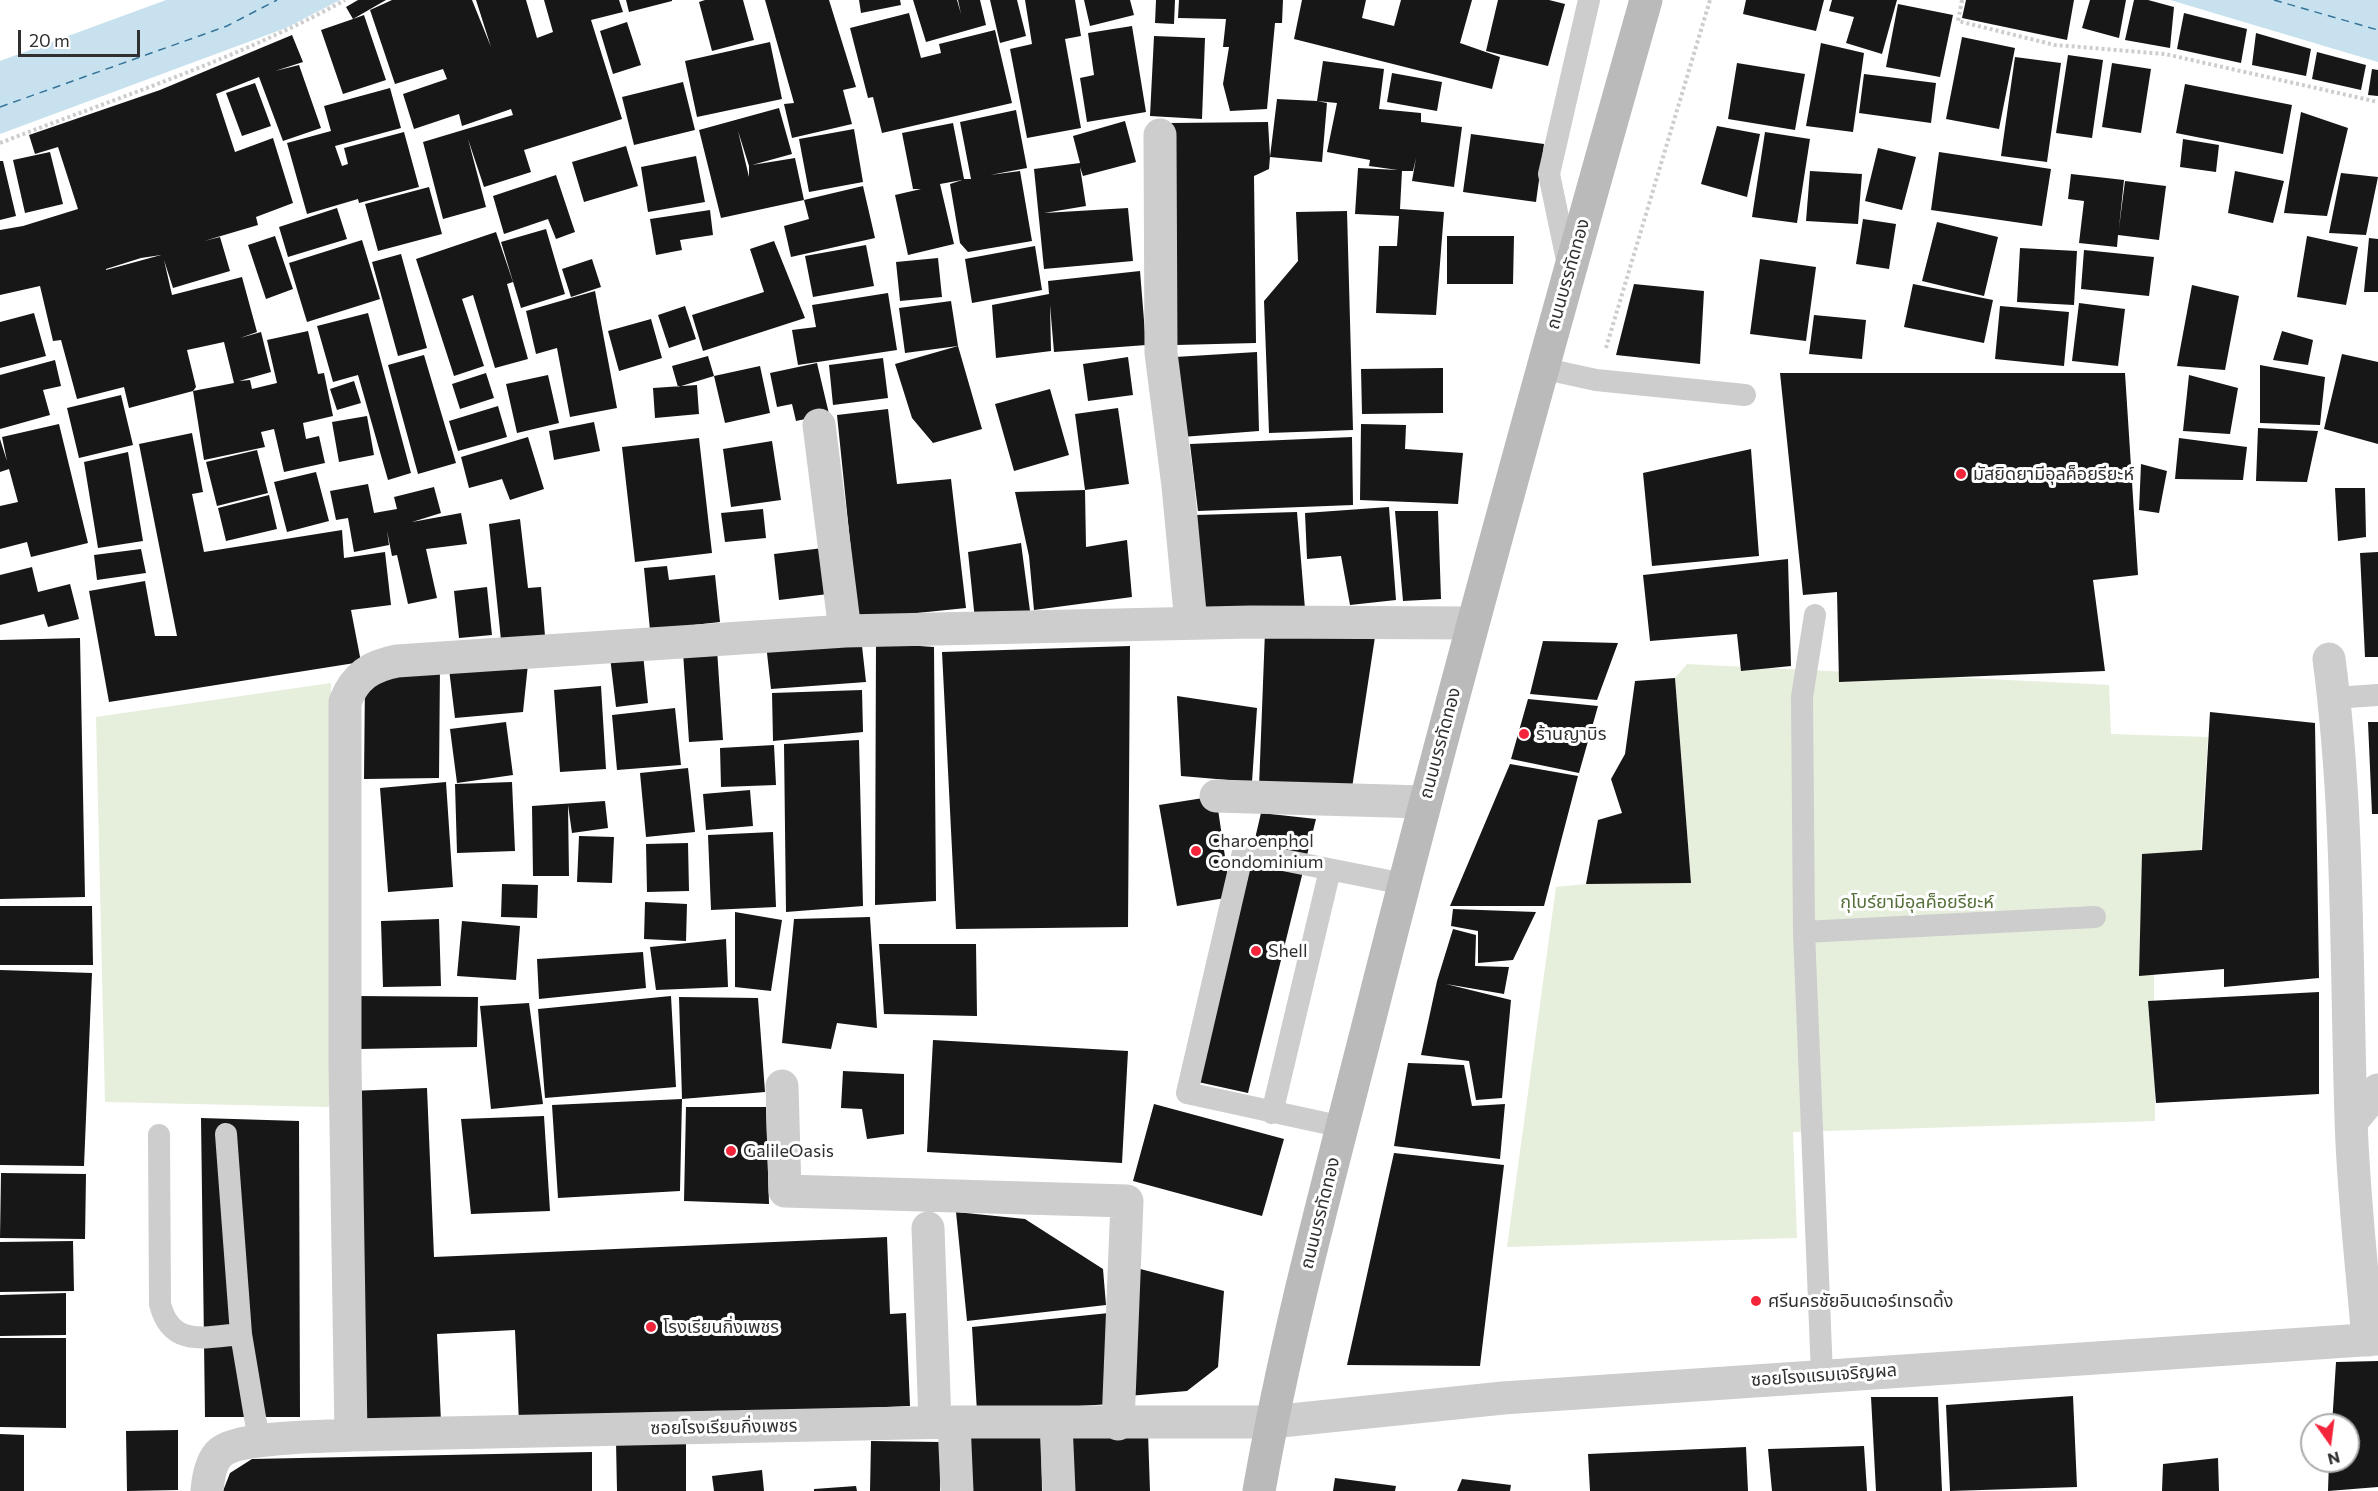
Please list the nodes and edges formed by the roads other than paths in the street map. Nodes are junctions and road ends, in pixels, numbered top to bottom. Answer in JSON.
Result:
{"nodes":[{"id":1,"x":1589,"y":0,"type":"edge"},
{"id":2,"x":1646,"y":0,"type":"edge"},
{"id":3,"x":1160,"y":135,"type":"dead end"},
{"id":4,"x":1569,"y":270,"type":"junction"},
{"id":5,"x":1541,"y":368,"type":"junction"},
{"id":6,"x":1745,"y":395,"type":"dead end"},
{"id":7,"x":819,"y":425,"type":"dead end"},
{"id":8,"x":1815,"y":615,"type":"dead end"},
{"id":9,"x":1191,"y":623,"type":"junction"},
{"id":10,"x":1472,"y":623,"type":"junction"},
{"id":11,"x":845,"y":631,"type":"junction"},
{"id":12,"x":2329,"y":659,"type":"dead end"},
{"id":13,"x":2378,"y":695,"type":"edge"},
{"id":14,"x":2334,"y":698,"type":"junction"},
{"id":15,"x":1216,"y":796,"type":"dead end"},
{"id":16,"x":1424,"y":802,"type":"junction"},
{"id":17,"x":1330,"y":870,"type":"junction"},
{"id":18,"x":1404,"y":884,"type":"junction"},
{"id":19,"x":2095,"y":917,"type":"dead end"},
{"id":20,"x":1803,"y":932,"type":"junction"},
{"id":21,"x":782,"y":1086,"type":"dead end"},
{"id":22,"x":2378,"y":1090,"type":"edge"},
{"id":23,"x":1272,"y":1113,"type":"junction"},
{"id":24,"x":2351,"y":1122,"type":"junction"},
{"id":25,"x":1343,"y":1127,"type":"junction"},
{"id":26,"x":226,"y":1134,"type":"dead end"},
{"id":27,"x":159,"y":1135,"type":"dead end"},
{"id":28,"x":928,"y":1228,"type":"dead end"},
{"id":29,"x":241,"y":1334,"type":"junction"},
{"id":30,"x":2373,"y":1340,"type":"edge"},
{"id":31,"x":1822,"y":1375,"type":"junction"},
{"id":32,"x":944,"y":1422,"type":"junction"},
{"id":33,"x":1271,"y":1422,"type":"junction"},
{"id":34,"x":1056,"y":1423,"type":"junction"},
{"id":35,"x":1118,"y":1424,"type":"junction"},
{"id":36,"x":351,"y":1435,"type":"junction"},
{"id":37,"x":260,"y":1441,"type":"junction"},
{"id":38,"x":207,"y":1491,"type":"edge"},
{"id":39,"x":957,"y":1491,"type":"edge"},
{"id":40,"x":1059,"y":1491,"type":"edge"},
{"id":41,"x":1259,"y":1491,"type":"edge"}],
"edges":[{"from":1,"to":4,"type":"lane"},
{"from":2,"to":4,"type":"main road","name":"ถนนบรรทัดทอง"},
{"from":3,"to":9,"type":"street"},
{"from":4,"to":5,"type":"main road","name":"ถนนบรรทัดทอง"},
{"from":5,"to":6,"type":"lane"},
{"from":5,"to":10,"type":"main road","name":"ถนนบรรทัดทอง"},
{"from":7,"to":11,"type":"street"},
{"from":8,"to":20,"type":"lane"},
{"from":9,"to":10,"type":"street"},
{"from":9,"to":11,"type":"street"},
{"from":10,"to":16,"type":"main road","name":"ถนนบรรทัดทอง"},
{"from":11,"to":36,"type":"street"},
{"from":12,"to":14,"type":"street"},
{"from":13,"to":14,"type":"lane"},
{"from":14,"to":24,"type":"street"},
{"from":15,"to":16,"type":"street"},
{"from":16,"to":18,"type":"main road","name":"ถนนบรรทัดทอง"},
{"from":17,"to":18,"type":"lane"},
{"from":17,"to":23,"type":"lane"},
{"from":17,"to":23,"type":"lane"},
{"from":18,"to":25,"type":"main road","name":"ถนนบรรทัดทอง"},
{"from":19,"to":20,"type":"lane"},
{"from":20,"to":31,"type":"lane"},
{"from":21,"to":35,"type":"street"},
{"from":22,"to":24,"type":"street"},
{"from":23,"to":25,"type":"lane"},
{"from":24,"to":30,"type":"street"},
{"from":25,"to":33,"type":"main road","name":"ถนนบรรทัดทอง"},
{"from":26,"to":29,"type":"lane"},
{"from":27,"to":29,"type":"lane"},
{"from":28,"to":32,"type":"street"},
{"from":29,"to":37,"type":"lane"},
{"from":30,"to":31,"type":"street","name":"ซอยโรงแรมเจริญผล"},
{"from":31,"to":33,"type":"street","name":"ซอยโรงแรมเจริญผล"},
{"from":32,"to":34,"type":"street","name":"ซอยโรงเรียนกิ่งเพชร"},
{"from":32,"to":36,"type":"street","name":"ซอยโรงเรียนกิ่งเพชร"},
{"from":32,"to":39,"type":"street"},
{"from":33,"to":35,"type":"street","name":"ซอยโรงเรียนกิ่งเพชร"},
{"from":33,"to":41,"type":"main road","name":"ถนนบรรทัดทอง"},
{"from":34,"to":35,"type":"street","name":"ซอยโรงเรียนกิ่งเพชร"},
{"from":34,"to":40,"type":"street"},
{"from":36,"to":37,"type":"street","name":"ซอยโรงเรียนกิ่งเพชร"},
{"from":37,"to":38,"type":"street","name":"ซอยโรงเรียนกิ่งเพชร"}]}
